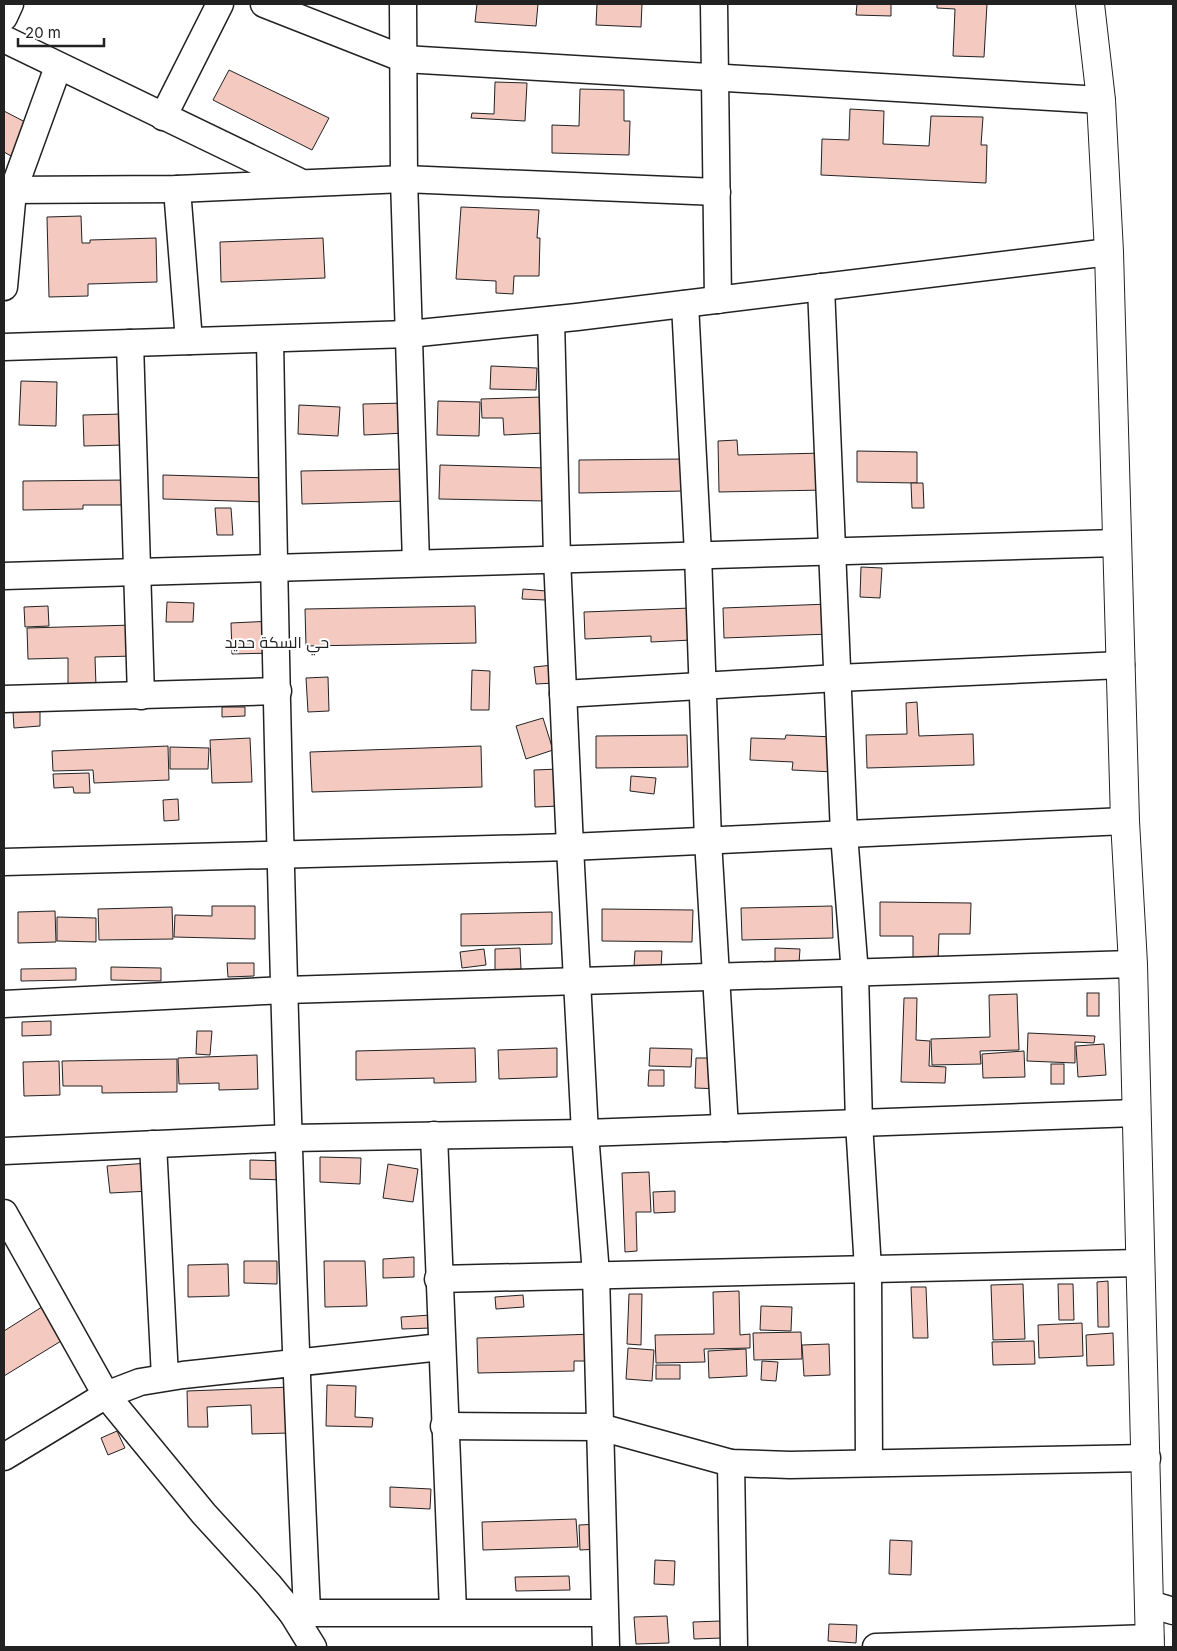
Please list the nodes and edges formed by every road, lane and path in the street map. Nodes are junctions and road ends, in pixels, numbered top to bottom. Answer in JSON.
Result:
{"nodes":[{"id":1,"x":10,"y":4,"type":"edge"},
{"id":2,"x":220,"y":4,"type":"edge"},
{"id":3,"x":264,"y":4,"type":"edge"},
{"id":4,"x":403,"y":4,"type":"edge"},
{"id":5,"x":714,"y":4,"type":"edge"},
{"id":6,"x":1090,"y":4,"type":"edge"},
{"id":7,"x":4,"y":17,"type":"edge"},
{"id":8,"x":4,"y":39,"type":"edge"},
{"id":9,"x":404,"y":58,"type":"junction"},
{"id":10,"x":58,"y":67,"type":"junction"},
{"id":11,"x":715,"y":77,"type":"junction"},
{"id":12,"x":1101,"y":100,"type":"junction"},
{"id":13,"x":163,"y":117,"type":"junction"},
{"id":14,"x":404,"y":179,"type":"junction"},
{"id":15,"x":301,"y":183,"type":"junction"},
{"id":16,"x":177,"y":189,"type":"junction"},
{"id":17,"x":8,"y":190,"type":"edge"},
{"id":18,"x":717,"y":192,"type":"junction"},
{"id":19,"x":1109,"y":252,"type":"junction"},
{"id":20,"x":4,"y":287,"type":"edge"},
{"id":21,"x":821,"y":287,"type":"junction"},
{"id":22,"x":718,"y":300,"type":"junction"},
{"id":23,"x":685,"y":304,"type":"junction"},
{"id":24,"x":552,"y":320,"type":"junction"},
{"id":25,"x":409,"y":334,"type":"junction"},
{"id":26,"x":270,"y":339,"type":"junction"},
{"id":27,"x":189,"y":341,"type":"junction"},
{"id":28,"x":130,"y":343,"type":"junction"},
{"id":29,"x":4,"y":347,"type":"edge"},
{"id":30,"x":1117,"y":543,"type":"junction"},
{"id":31,"x":833,"y":551,"type":"junction"},
{"id":32,"x":698,"y":554,"type":"junction"},
{"id":33,"x":557,"y":558,"type":"junction"},
{"id":34,"x":416,"y":563,"type":"junction"},
{"id":35,"x":274,"y":569,"type":"junction"},
{"id":36,"x":136,"y":572,"type":"junction"},
{"id":37,"x":4,"y":576,"type":"edge"},
{"id":38,"x":1121,"y":666,"type":"junction"},
{"id":39,"x":838,"y":678,"type":"junction"},
{"id":40,"x":702,"y":687,"type":"junction"},
{"id":41,"x":278,"y":691,"type":"junction"},
{"id":42,"x":563,"y":694,"type":"junction"},
{"id":43,"x":141,"y":696,"type":"junction"},
{"id":44,"x":4,"y":700,"type":"edge"},
{"id":45,"x":1126,"y":821,"type":"junction"},
{"id":46,"x":844,"y":834,"type":"junction"},
{"id":47,"x":708,"y":840,"type":"junction"},
{"id":48,"x":570,"y":847,"type":"junction"},
{"id":49,"x":282,"y":855,"type":"junction"},
{"id":50,"x":4,"y":862,"type":"edge"},
{"id":51,"x":1133,"y":964,"type":"junction"},
{"id":52,"x":854,"y":974,"type":"junction"},
{"id":53,"x":716,"y":979,"type":"junction"},
{"id":54,"x":577,"y":983,"type":"junction"},
{"id":55,"x":286,"y":990,"type":"junction"},
{"id":56,"x":4,"y":1004,"type":"edge"},
{"id":57,"x":1136,"y":1113,"type":"junction"},
{"id":58,"x":859,"y":1123,"type":"junction"},
{"id":59,"x":725,"y":1128,"type":"junction"},
{"id":60,"x":586,"y":1133,"type":"junction"},
{"id":61,"x":434,"y":1135,"type":"junction"},
{"id":62,"x":290,"y":1138,"type":"junction"},
{"id":63,"x":153,"y":1144,"type":"junction"},
{"id":64,"x":4,"y":1151,"type":"edge"},
{"id":65,"x":4,"y":1213,"type":"edge"},
{"id":66,"x":13,"y":1251,"type":"edge"},
{"id":67,"x":1140,"y":1263,"type":"junction"},
{"id":68,"x":868,"y":1269,"type":"junction"},
{"id":69,"x":596,"y":1274,"type":"junction"},
{"id":70,"x":438,"y":1279,"type":"junction"},
{"id":71,"x":441,"y":1347,"type":"junction"},
{"id":72,"x":295,"y":1363,"type":"junction"},
{"id":73,"x":165,"y":1377,"type":"junction"},
{"id":74,"x":106,"y":1395,"type":"junction"},
{"id":75,"x":444,"y":1426,"type":"junction"},
{"id":76,"x":600,"y":1427,"type":"junction"},
{"id":77,"x":4,"y":1457,"type":"edge"},
{"id":78,"x":1147,"y":1458,"type":"junction"},
{"id":79,"x":731,"y":1463,"type":"junction"},
{"id":80,"x":869,"y":1463,"type":"junction"},
{"id":81,"x":1162,"y":1608,"type":"edge"},
{"id":82,"x":453,"y":1611,"type":"junction"},
{"id":83,"x":299,"y":1612,"type":"junction"},
{"id":84,"x":604,"y":1613,"type":"junction"},
{"id":85,"x":1150,"y":1643,"type":"edge"},
{"id":86,"x":1029,"y":1645,"type":"edge"},
{"id":87,"x":313,"y":1647,"type":"edge"},
{"id":88,"x":606,"y":1647,"type":"edge"},
{"id":89,"x":734,"y":1647,"type":"edge"},
{"id":90,"x":876,"y":1647,"type":"edge"}],
"edges":[{"from":1,"to":7,"type":"street"},
{"from":2,"to":13,"type":"street"},
{"from":3,"to":9,"type":"street"},
{"from":4,"to":9,"type":"street"},
{"from":5,"to":11,"type":"street"},
{"from":6,"to":12,"type":"street"},
{"from":8,"to":10,"type":"street"},
{"from":9,"to":11,"type":"street"},
{"from":9,"to":14,"type":"street"},
{"from":10,"to":13,"type":"street"},
{"from":10,"to":17,"type":"street"},
{"from":11,"to":12,"type":"street"},
{"from":11,"to":18,"type":"street"},
{"from":12,"to":19,"type":"street"},
{"from":13,"to":15,"type":"street"},
{"from":14,"to":15,"type":"street"},
{"from":14,"to":18,"type":"street"},
{"from":14,"to":25,"type":"street"},
{"from":15,"to":16,"type":"street"},
{"from":16,"to":17,"type":"street"},
{"from":16,"to":27,"type":"street"},
{"from":17,"to":20,"type":"street"},
{"from":18,"to":22,"type":"street"},
{"from":19,"to":21,"type":"street"},
{"from":19,"to":30,"type":"street"},
{"from":21,"to":22,"type":"street"},
{"from":21,"to":31,"type":"street"},
{"from":22,"to":23,"type":"street"},
{"from":23,"to":24,"type":"street"},
{"from":23,"to":32,"type":"street"},
{"from":24,"to":25,"type":"street"},
{"from":24,"to":33,"type":"street"},
{"from":25,"to":26,"type":"street"},
{"from":25,"to":34,"type":"street"},
{"from":26,"to":27,"type":"street"},
{"from":26,"to":35,"type":"street"},
{"from":27,"to":28,"type":"street"},
{"from":28,"to":29,"type":"street"},
{"from":28,"to":36,"type":"street"},
{"from":30,"to":31,"type":"street"},
{"from":30,"to":38,"type":"street"},
{"from":31,"to":32,"type":"street"},
{"from":31,"to":39,"type":"street"},
{"from":32,"to":33,"type":"street"},
{"from":32,"to":40,"type":"street"},
{"from":33,"to":34,"type":"street"},
{"from":33,"to":42,"type":"street"},
{"from":34,"to":35,"type":"street"},
{"from":35,"to":36,"type":"street"},
{"from":35,"to":41,"type":"street"},
{"from":36,"to":37,"type":"street"},
{"from":36,"to":43,"type":"street"},
{"from":38,"to":39,"type":"street"},
{"from":38,"to":45,"type":"street"},
{"from":39,"to":40,"type":"street"},
{"from":39,"to":46,"type":"street"},
{"from":40,"to":42,"type":"street"},
{"from":40,"to":47,"type":"street"},
{"from":41,"to":43,"type":"street"},
{"from":41,"to":49,"type":"street"},
{"from":42,"to":48,"type":"street"},
{"from":43,"to":44,"type":"street"},
{"from":45,"to":46,"type":"street"},
{"from":45,"to":51,"type":"street"},
{"from":46,"to":47,"type":"street"},
{"from":46,"to":52,"type":"street"},
{"from":47,"to":48,"type":"street"},
{"from":47,"to":53,"type":"street"},
{"from":48,"to":49,"type":"street"},
{"from":48,"to":54,"type":"street"},
{"from":49,"to":50,"type":"street"},
{"from":49,"to":55,"type":"street"},
{"from":51,"to":52,"type":"street"},
{"from":51,"to":57,"type":"street"},
{"from":52,"to":53,"type":"street"},
{"from":52,"to":58,"type":"street"},
{"from":53,"to":54,"type":"street"},
{"from":53,"to":59,"type":"street"},
{"from":54,"to":55,"type":"street"},
{"from":54,"to":60,"type":"street"},
{"from":55,"to":56,"type":"street"},
{"from":55,"to":62,"type":"street"},
{"from":57,"to":58,"type":"street"},
{"from":57,"to":67,"type":"street"},
{"from":58,"to":59,"type":"street"},
{"from":58,"to":68,"type":"street"},
{"from":59,"to":60,"type":"street"},
{"from":60,"to":61,"type":"street"},
{"from":60,"to":69,"type":"street"},
{"from":61,"to":62,"type":"street"},
{"from":61,"to":70,"type":"street"},
{"from":62,"to":63,"type":"street"},
{"from":62,"to":72,"type":"street"},
{"from":63,"to":64,"type":"street"},
{"from":63,"to":73,"type":"street"},
{"from":65,"to":66,"type":"street"},
{"from":66,"to":74,"type":"street"},
{"from":67,"to":68,"type":"street"},
{"from":67,"to":78,"type":"street"},
{"from":68,"to":69,"type":"street"},
{"from":68,"to":80,"type":"street"},
{"from":69,"to":70,"type":"street"},
{"from":69,"to":76,"type":"street"},
{"from":70,"to":71,"type":"street"},
{"from":71,"to":72,"type":"street"},
{"from":71,"to":75,"type":"street"},
{"from":72,"to":73,"type":"street"},
{"from":72,"to":83,"type":"street"},
{"from":73,"to":74,"type":"street"},
{"from":74,"to":77,"type":"street"},
{"from":74,"to":83,"type":"street"},
{"from":75,"to":76,"type":"street"},
{"from":75,"to":82,"type":"street"},
{"from":76,"to":79,"type":"street"},
{"from":76,"to":84,"type":"street"},
{"from":78,"to":80,"type":"street"},
{"from":78,"to":81,"type":"street"},
{"from":79,"to":80,"type":"street"},
{"from":79,"to":89,"type":"street"},
{"from":81,"to":85,"type":"street"},
{"from":82,"to":83,"type":"street"},
{"from":82,"to":84,"type":"street"},
{"from":83,"to":87,"type":"street"},
{"from":84,"to":88,"type":"street"},
{"from":85,"to":86,"type":"street"},
{"from":86,"to":90,"type":"street"}]}
